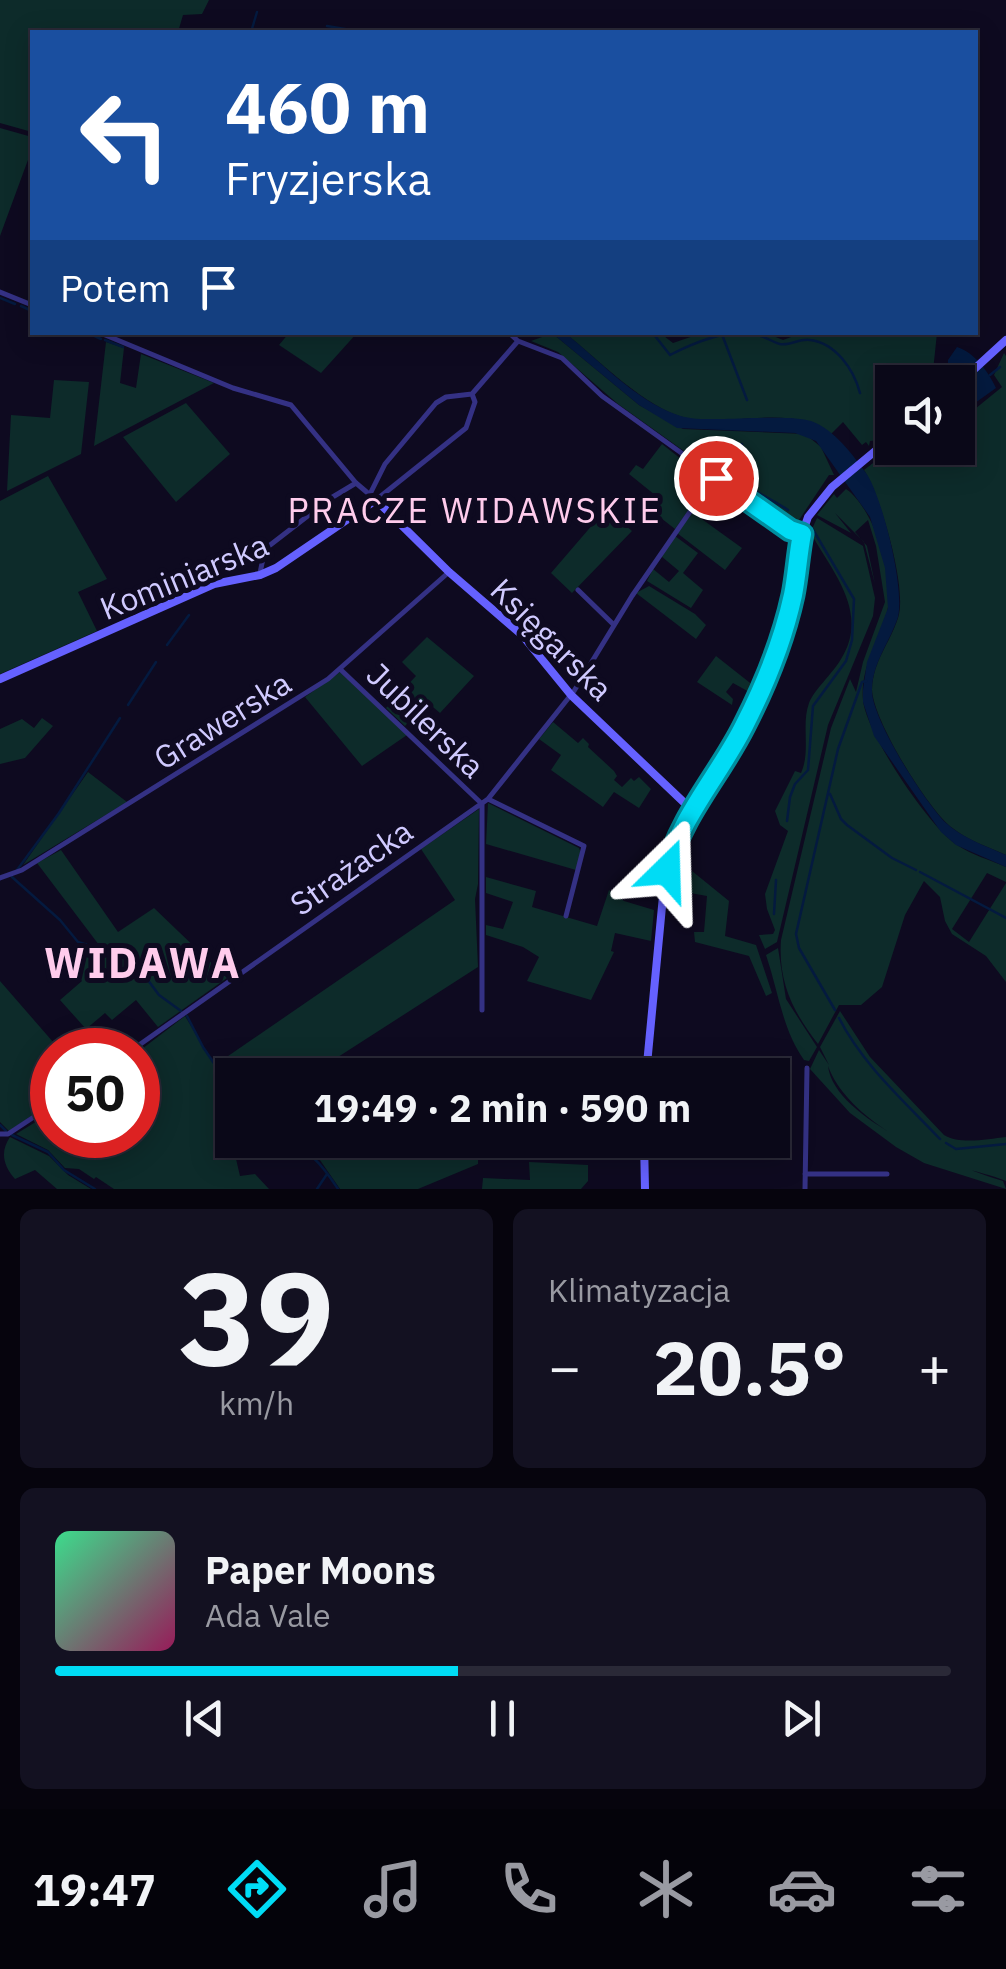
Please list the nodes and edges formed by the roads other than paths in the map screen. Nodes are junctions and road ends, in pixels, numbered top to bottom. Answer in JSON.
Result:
{"nodes":[{"id":1,"x":0,"y":292,"type":"edge"},
{"id":2,"x":30,"y":303,"type":"edge"},
{"id":3,"x":105,"y":335,"type":"edge"},
{"id":4,"x":512,"y":335,"type":"edge"},
{"id":5,"x":518,"y":340,"type":"junction"},
{"id":6,"x":1006,"y":340,"type":"edge"},
{"id":7,"x":975,"y":369,"type":"edge"},
{"id":8,"x":472,"y":394,"type":"junction"},
{"id":9,"x":875,"y":450,"type":"edge"},
{"id":10,"x":714,"y":477,"type":"junction"},
{"id":11,"x":355,"y":484,"type":"junction"},
{"id":12,"x":373,"y":497,"type":"junction"},
{"id":13,"x":802,"y":534,"type":"junction"},
{"id":14,"x":448,"y":572,"type":"junction"},
{"id":15,"x":260,"y":575,"type":"junction"},
{"id":16,"x":578,"y":590,"type":"dead end"},
{"id":17,"x":614,"y":625,"type":"junction"},
{"id":18,"x":339,"y":668,"type":"junction"},
{"id":19,"x":0,"y":679,"type":"edge"},
{"id":20,"x":571,"y":695,"type":"junction"},
{"id":21,"x":485,"y":802,"type":"junction"},
{"id":22,"x":693,"y":811,"type":"junction"},
{"id":23,"x":0,"y":878,"type":"edge"},
{"id":24,"x":566,"y":916,"type":"dead end"},
{"id":25,"x":482,"y":1010,"type":"dead end"},
{"id":26,"x":160,"y":1030,"type":"edge"},
{"id":27,"x":648,"y":1058,"type":"edge"},
{"id":28,"x":807,"y":1068,"type":"dead end"},
{"id":29,"x":30,"y":1120,"type":"edge"},
{"id":30,"x":0,"y":1134,"type":"edge"},
{"id":31,"x":644,"y":1158,"type":"edge"},
{"id":32,"x":805,"y":1174,"type":"junction"},
{"id":33,"x":886,"y":1174,"type":"dead end"},
{"id":34,"x":645,"y":1189,"type":"edge"},
{"id":35,"x":805,"y":1189,"type":"edge"}],
"edges":[{"from":1,"to":2,"type":"street"},
{"from":3,"to":11,"type":"street"},
{"from":4,"to":5,"type":"street"},
{"from":5,"to":8,"type":"street"},
{"from":5,"to":10,"type":"street"},
{"from":6,"to":7,"type":"street"},
{"from":8,"to":12,"type":"street"},
{"from":8,"to":12,"type":"street"},
{"from":9,"to":13,"type":"street"},
{"from":10,"to":13,"type":"street"},
{"from":10,"to":17,"type":"street","name":"Strażacka"},
{"from":11,"to":12,"type":"street"},
{"from":11,"to":15,"type":"street"},
{"from":12,"to":14,"type":"street","name":"Księgarska"},
{"from":12,"to":15,"type":"street","name":"Kominiarska"},
{"from":13,"to":22,"type":"street"},
{"from":14,"to":18,"type":"street","name":"Grawerska"},
{"from":14,"to":20,"type":"street","name":"Księgarska"},
{"from":15,"to":19,"type":"street","name":"Kominiarska"},
{"from":16,"to":17,"type":"street"},
{"from":17,"to":20,"type":"street","name":"Strażacka"},
{"from":18,"to":21,"type":"street","name":"Jubilerska"},
{"from":18,"to":23,"type":"street","name":"Grawerska"},
{"from":20,"to":21,"type":"street","name":"Strażacka"},
{"from":20,"to":22,"type":"street","name":"Księgarska"},
{"from":21,"to":24,"type":"street","name":"Jubilerska"},
{"from":21,"to":25,"type":"street"},
{"from":21,"to":26,"type":"street","name":"Strażacka"},
{"from":22,"to":27,"type":"street"},
{"from":28,"to":32,"type":"street"},
{"from":29,"to":30,"type":"street"},
{"from":31,"to":34,"type":"street"},
{"from":32,"to":33,"type":"street"},
{"from":32,"to":35,"type":"street"}]}
